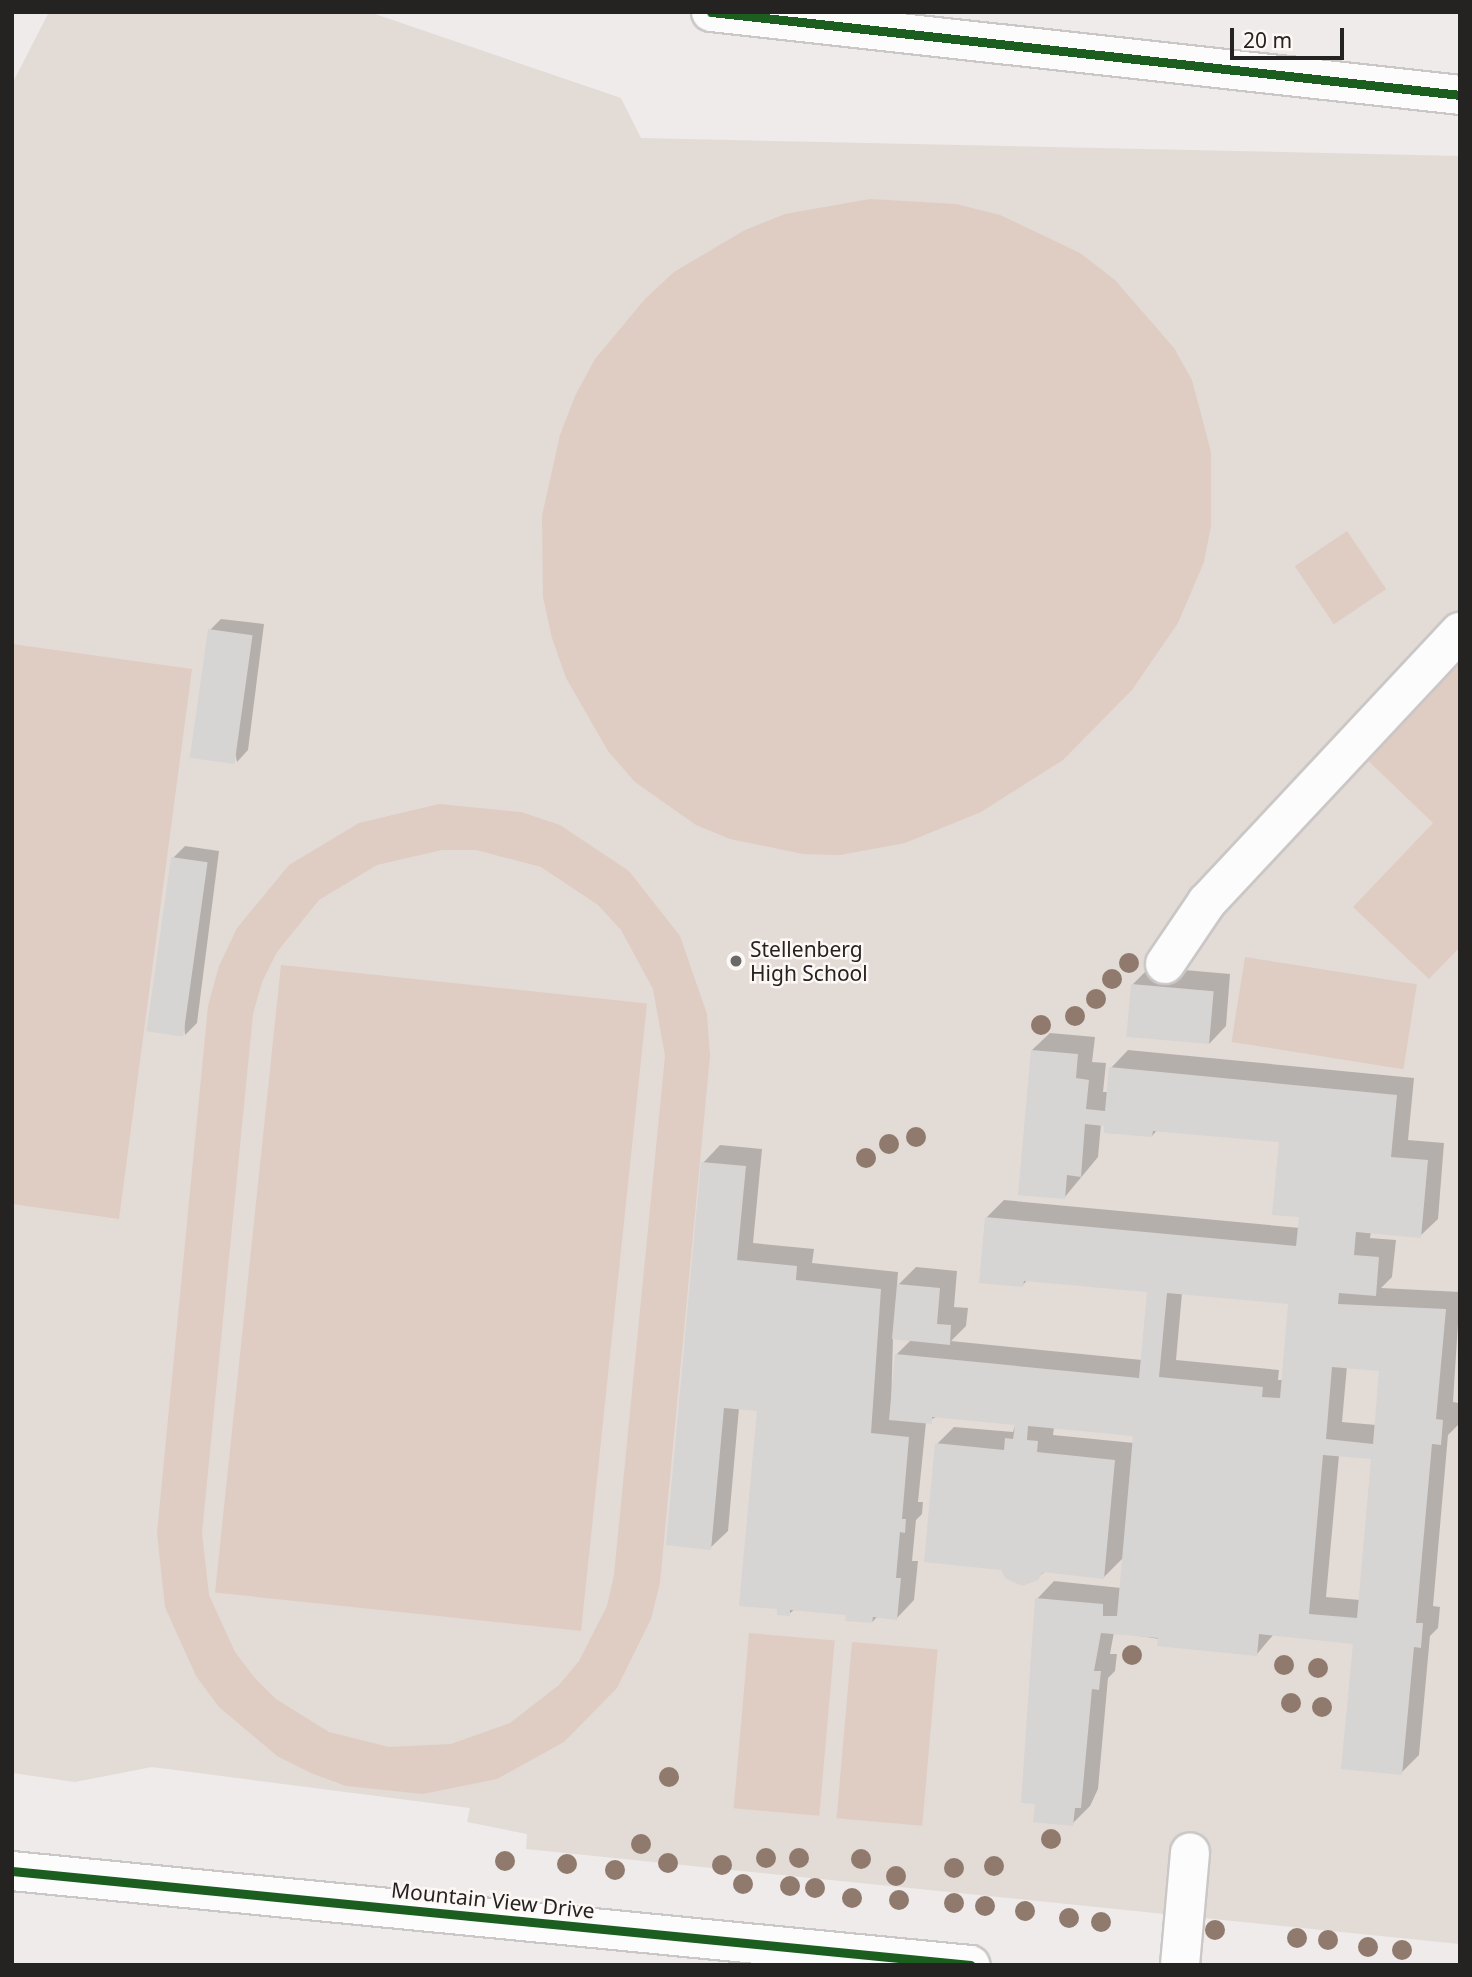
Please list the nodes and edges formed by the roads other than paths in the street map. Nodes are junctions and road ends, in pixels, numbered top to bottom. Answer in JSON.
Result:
{"nodes":[{"id":1,"x":711,"y":12,"type":"edge"},
{"id":2,"x":1460,"y":95,"type":"edge"},
{"id":3,"x":1460,"y":632,"type":"edge"},
{"id":4,"x":1165,"y":964,"type":"dead end"},
{"id":5,"x":1190,"y":1852,"type":"dead end"},
{"id":6,"x":12,"y":1871,"type":"edge"},
{"id":7,"x":970,"y":1965,"type":"edge"},
{"id":8,"x":1180,"y":1965,"type":"edge"}],
"edges":[{"from":1,"to":2,"type":"street"},
{"from":3,"to":4,"type":"street"},
{"from":5,"to":8,"type":"street"},
{"from":6,"to":7,"type":"street","name":"Mountain View Drive"}]}
